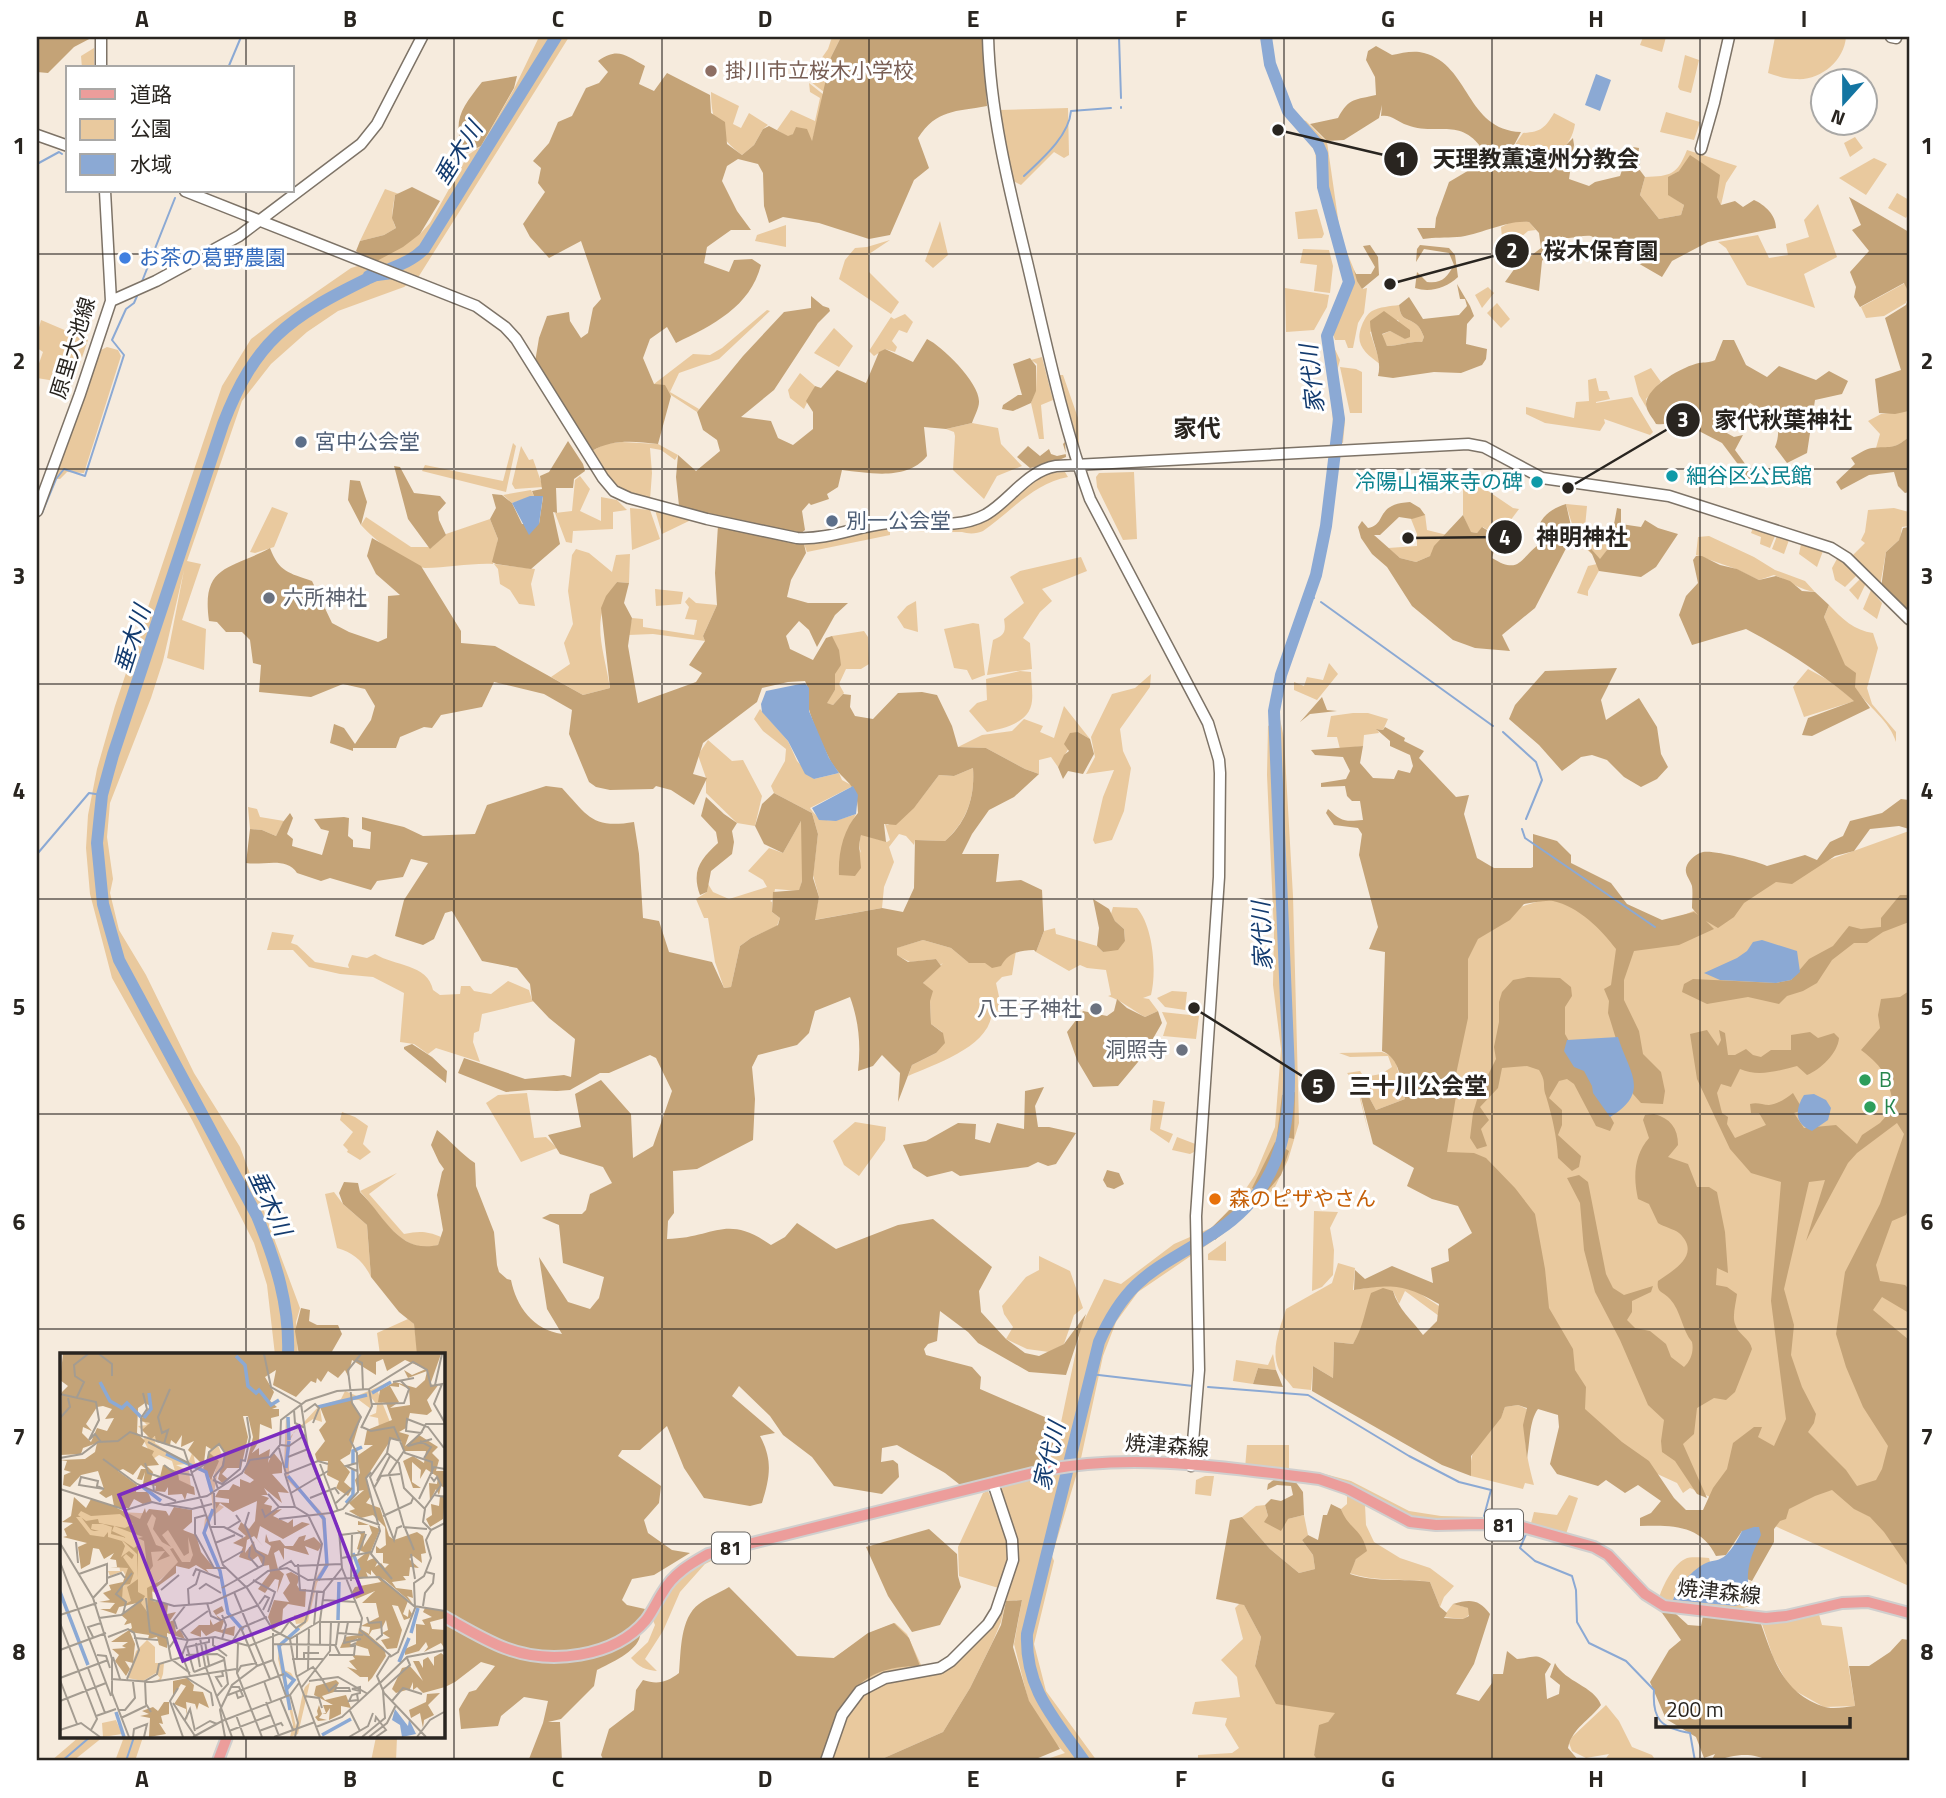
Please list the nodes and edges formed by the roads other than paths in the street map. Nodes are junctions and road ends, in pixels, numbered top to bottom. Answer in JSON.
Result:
{"nodes":[{"id":1,"x":101,"y":37,"type":"edge"},
{"id":2,"x":422,"y":37,"type":"edge"},
{"id":3,"x":988,"y":37,"type":"edge"},
{"id":4,"x":1729,"y":37,"type":"edge"},
{"id":5,"x":101,"y":66,"type":"edge"},
{"id":6,"x":37,"y":135,"type":"edge"},
{"id":7,"x":66,"y":145,"type":"edge"},
{"id":8,"x":1700,"y":149,"type":"dead end"},
{"id":9,"x":105,"y":192,"type":"edge"},
{"id":10,"x":189,"y":192,"type":"edge"},
{"id":11,"x":261,"y":220,"type":"junction"},
{"id":12,"x":111,"y":301,"type":"junction"},
{"id":13,"x":1077,"y":464,"type":"junction"},
{"id":14,"x":37,"y":512,"type":"edge"},
{"id":15,"x":1909,"y":619,"type":"edge"},
{"id":16,"x":1191,"y":1466,"type":"junction"},
{"id":17,"x":993,"y":1483,"type":"junction"},
{"id":18,"x":1909,"y":1613,"type":"edge"},
{"id":19,"x":444,"y":1617,"type":"edge"},
{"id":20,"x":227,"y":1738,"type":"edge"},
{"id":21,"x":218,"y":1761,"type":"edge"},
{"id":22,"x":826,"y":1761,"type":"edge"}],
"edges":[{"from":1,"to":5,"type":"street"},
{"from":2,"to":11,"type":"street"},
{"from":3,"to":13,"type":"street"},
{"from":4,"to":8,"type":"street"},
{"from":6,"to":7,"type":"street"},
{"from":9,"to":12,"type":"street","name":"原里大池線"},
{"from":10,"to":11,"type":"street"},
{"from":11,"to":12,"type":"street"},
{"from":11,"to":13,"type":"street"},
{"from":12,"to":14,"type":"street","name":"原里大池線"},
{"from":13,"to":15,"type":"street"},
{"from":13,"to":16,"type":"street"},
{"from":16,"to":17,"type":"main road","name":"焼津森線","number":"81"},
{"from":16,"to":18,"type":"main road","name":"焼津森線","number":"81"},
{"from":17,"to":19,"type":"main road","name":"焼津森線","number":"81"},
{"from":17,"to":22,"type":"street"},
{"from":20,"to":21,"type":"main road"}]}
